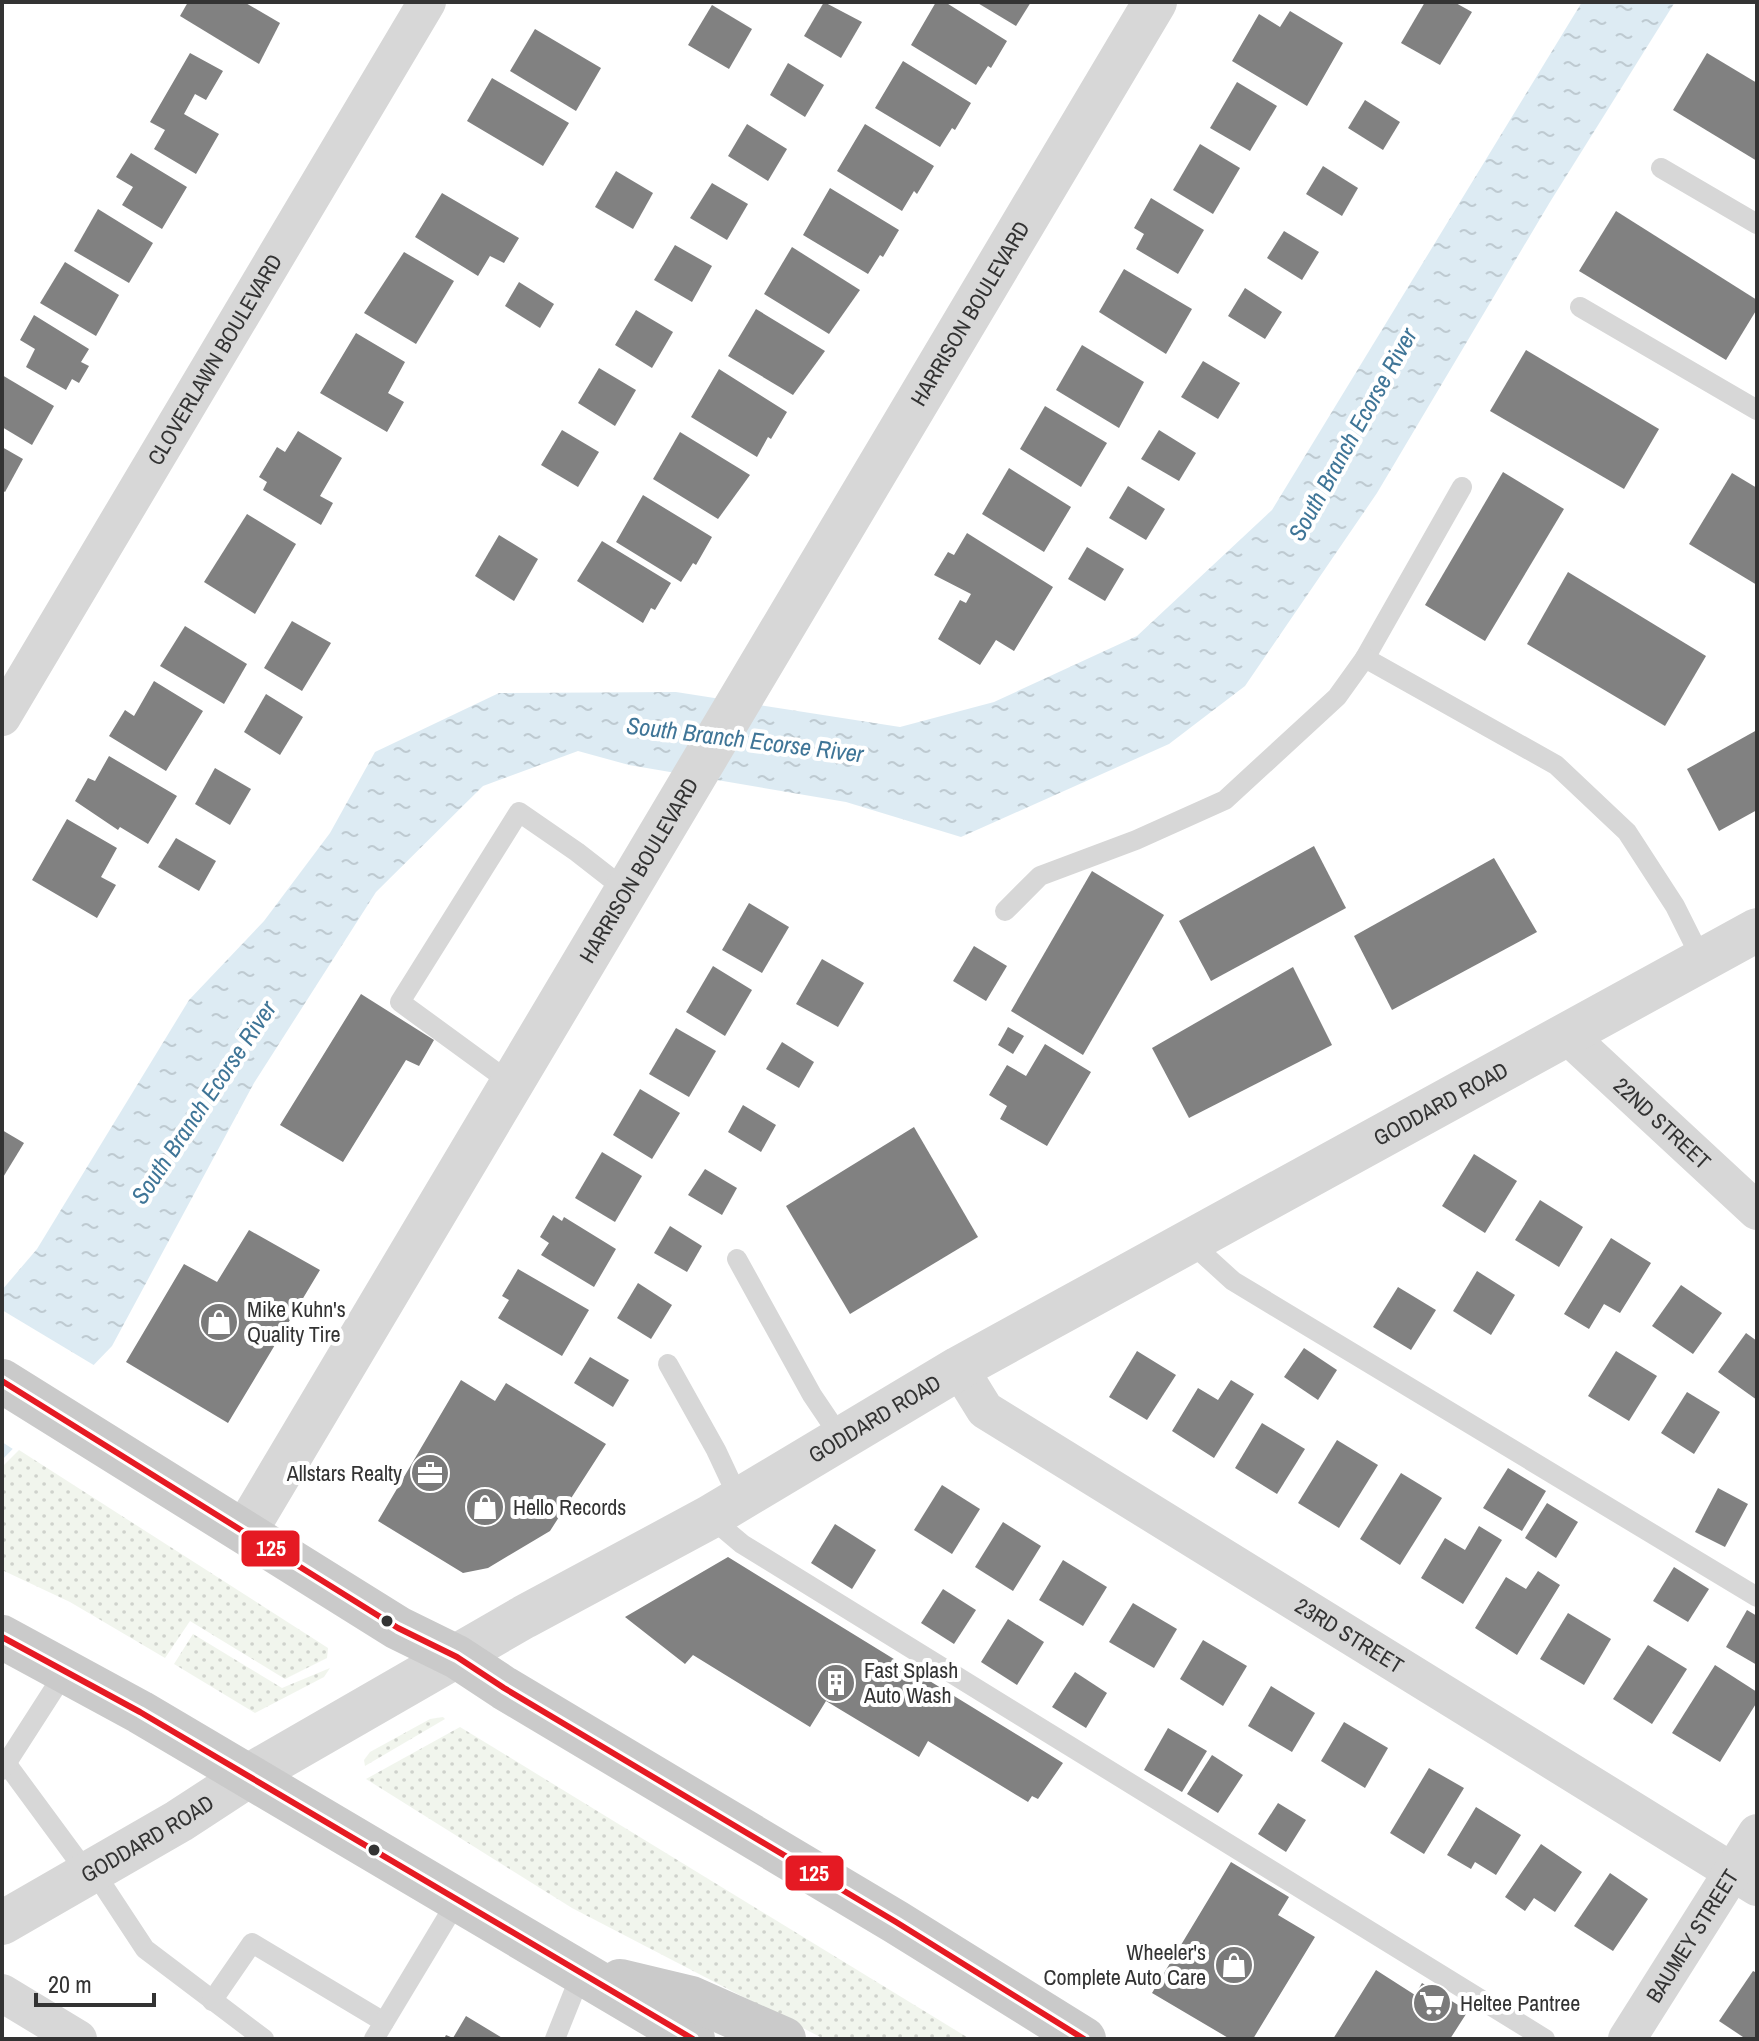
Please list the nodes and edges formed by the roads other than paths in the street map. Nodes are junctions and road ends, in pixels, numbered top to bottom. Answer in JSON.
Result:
{"nodes":[{"id":1,"x":427,"y":2,"type":"edge"},
{"id":2,"x":1155,"y":2,"type":"edge"},
{"id":3,"x":1661,"y":168,"type":"dead end"},
{"id":4,"x":1757,"y":224,"type":"edge"},
{"id":5,"x":1580,"y":307,"type":"dead end"},
{"id":6,"x":1757,"y":410,"type":"edge"},
{"id":7,"x":1462,"y":487,"type":"dead end"},
{"id":8,"x":1365,"y":658,"type":"junction"},
{"id":9,"x":2,"y":717,"type":"edge"},
{"id":10,"x":627,"y":891,"type":"junction"},
{"id":11,"x":1005,"y":911,"type":"dead end"},
{"id":12,"x":1757,"y":930,"type":"edge"},
{"id":13,"x":1702,"y":960,"type":"junction"},
{"id":14,"x":1567,"y":1035,"type":"junction"},
{"id":15,"x":511,"y":1083,"type":"junction"},
{"id":16,"x":1757,"y":1211,"type":"edge"},
{"id":17,"x":1190,"y":1242,"type":"junction"},
{"id":18,"x":737,"y":1259,"type":"dead end"},
{"id":19,"x":668,"y":1364,"type":"dead end"},
{"id":20,"x":959,"y":1368,"type":"junction"},
{"id":21,"x":2,"y":1381,"type":"edge"},
{"id":22,"x":841,"y":1438,"type":"junction"},
{"id":23,"x":725,"y":1508,"type":"junction"},
{"id":24,"x":245,"y":1532,"type":"junction"},
{"id":25,"x":1757,"y":1597,"type":"edge"},
{"id":26,"x":2,"y":1637,"type":"edge"},
{"id":27,"x":457,"y":1657,"type":"junction"},
{"id":28,"x":65,"y":1672,"type":"junction"},
{"id":29,"x":4,"y":1766,"type":"edge"},
{"id":30,"x":248,"y":1776,"type":"junction"},
{"id":31,"x":1757,"y":1833,"type":"edge"},
{"id":32,"x":90,"y":1872,"type":"junction"},
{"id":33,"x":1745,"y":1880,"type":"edge"},
{"id":34,"x":457,"y":1901,"type":"junction"},
{"id":35,"x":2,"y":1923,"type":"edge"},
{"id":36,"x":575,"y":1970,"type":"junction"},
{"id":37,"x":2,"y":1993,"type":"edge"},
{"id":38,"x":212,"y":2001,"type":"junction"},
{"id":39,"x":379,"y":2031,"type":"edge"},
{"id":40,"x":681,"y":2036,"type":"edge"},
{"id":41,"x":78,"y":2039,"type":"edge"},
{"id":42,"x":264,"y":2039,"type":"edge"},
{"id":43,"x":555,"y":2039,"type":"edge"},
{"id":44,"x":784,"y":2039,"type":"edge"},
{"id":45,"x":1084,"y":2039,"type":"edge"},
{"id":46,"x":1545,"y":2039,"type":"edge"},
{"id":47,"x":1627,"y":2039,"type":"edge"}],
"edges":[{"from":1,"to":9,"type":"street","name":"CLOVERLAWN BOULEVARD"},
{"from":2,"to":10,"type":"street","name":"HARRISON BOULEVARD"},
{"from":3,"to":4,"type":"lane"},
{"from":5,"to":6,"type":"lane"},
{"from":7,"to":8,"type":"lane"},
{"from":8,"to":11,"type":"lane"},
{"from":8,"to":13,"type":"lane"},
{"from":10,"to":15,"type":"street","name":"HARRISON BOULEVARD"},
{"from":10,"to":15,"type":"lane"},
{"from":12,"to":13,"type":"street","name":"GODDARD ROAD"},
{"from":13,"to":14,"type":"street","name":"GODDARD ROAD"},
{"from":14,"to":16,"type":"street","name":"22ND STREET"},
{"from":14,"to":17,"type":"street","name":"GODDARD ROAD"},
{"from":15,"to":24,"type":"street","name":"HARRISON BOULEVARD"},
{"from":17,"to":20,"type":"street","name":"GODDARD ROAD"},
{"from":17,"to":25,"type":"lane"},
{"from":18,"to":22,"type":"lane"},
{"from":19,"to":23,"type":"lane"},
{"from":20,"to":22,"type":"street","name":"GODDARD ROAD"},
{"from":20,"to":33,"type":"street","name":"23RD STREET"},
{"from":21,"to":24,"type":"main road"},
{"from":22,"to":23,"type":"street","name":"GODDARD ROAD"},
{"from":23,"to":27,"type":"street","name":"GODDARD ROAD"},
{"from":23,"to":46,"type":"lane"},
{"from":24,"to":27,"type":"main road"},
{"from":26,"to":28,"type":"main road"},
{"from":27,"to":30,"type":"street","name":"GODDARD ROAD"},
{"from":27,"to":45,"type":"main road"},
{"from":28,"to":29,"type":"lane"},
{"from":28,"to":30,"type":"main road"},
{"from":29,"to":32,"type":"lane"},
{"from":30,"to":32,"type":"street","name":"GODDARD ROAD"},
{"from":30,"to":34,"type":"main road"},
{"from":31,"to":33,"type":"street","name":"BAUMEY STREET"},
{"from":32,"to":35,"type":"street","name":"GODDARD ROAD"},
{"from":32,"to":38,"type":"lane"},
{"from":33,"to":47,"type":"street","name":"BAUMEY STREET"},
{"from":34,"to":36,"type":"main road"},
{"from":34,"to":39,"type":"lane"},
{"from":36,"to":40,"type":"main road"},
{"from":36,"to":43,"type":"lane"},
{"from":36,"to":44,"type":"main road"},
{"from":37,"to":41,"type":"street"},
{"from":38,"to":39,"type":"lane"},
{"from":38,"to":42,"type":"lane"}]}
